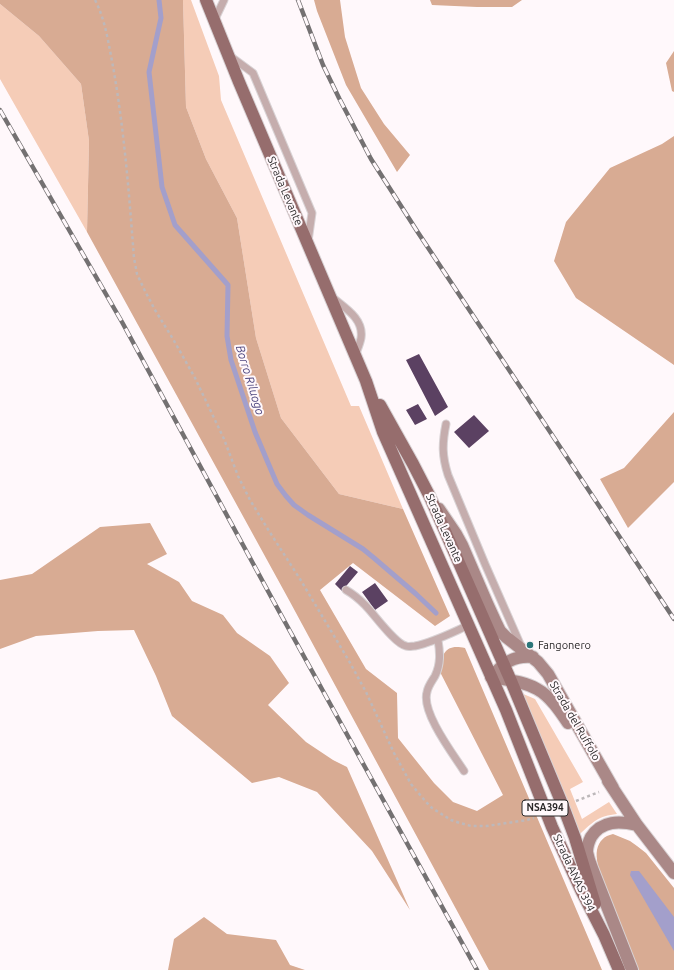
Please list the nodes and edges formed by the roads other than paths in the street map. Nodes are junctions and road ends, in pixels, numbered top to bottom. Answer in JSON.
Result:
{"nodes":[{"id":1,"x":206,"y":0,"type":"edge"},
{"id":2,"x":224,"y":0,"type":"edge"},
{"id":3,"x":214,"y":21,"type":"junction"},
{"id":4,"x":366,"y":381,"type":"junction"},
{"id":5,"x":446,"y":424,"type":"dead end"},
{"id":6,"x":430,"y":497,"type":"junction"},
{"id":7,"x":346,"y":590,"type":"dead end"},
{"id":8,"x":469,"y":625,"type":"junction"},
{"id":9,"x":438,"y":640,"type":"junction"},
{"id":10,"x":522,"y":650,"type":"junction"},
{"id":11,"x":533,"y":658,"type":"junction"},
{"id":12,"x":504,"y":664,"type":"junction"},
{"id":13,"x":491,"y":677,"type":"junction"},
{"id":14,"x":511,"y":681,"type":"junction"},
{"id":15,"x":464,"y":771,"type":"dead end"},
{"id":16,"x":613,"y":788,"type":"junction"},
{"id":17,"x":637,"y":825,"type":"junction"},
{"id":18,"x":674,"y":873,"type":"edge"},
{"id":19,"x":604,"y":936,"type":"junction"},
{"id":20,"x":619,"y":970,"type":"edge"},
{"id":21,"x":632,"y":970,"type":"edge"}],
"edges":[{"from":1,"to":3,"type":"main road","name":"Strada Levante"},
{"from":2,"to":3,"type":"lane"},
{"from":3,"to":4,"type":"main road","name":"Strada Levante"},
{"from":4,"to":6,"type":"main road","name":"Strada Levante"},
{"from":4,"to":8,"type":"main road","name":"Strada Levante"},
{"from":5,"to":10,"type":"lane"},
{"from":6,"to":10,"type":"street","name":"Strada del Ruffolo"},
{"from":6,"to":12,"type":"main road","name":"Strada Levante"},
{"from":7,"to":9,"type":"lane"},
{"from":8,"to":9,"type":"lane"},
{"from":8,"to":13,"type":"main road","name":"Strada Levante"},
{"from":9,"to":15,"type":"lane"},
{"from":10,"to":11,"type":"street","name":"Strada del Ruffolo"},
{"from":11,"to":12,"type":"street"},
{"from":11,"to":16,"type":"street","name":"Strada del Ruffolo"},
{"from":12,"to":13,"type":"street"},
{"from":12,"to":14,"type":"main road","name":"Strada Levante"},
{"from":13,"to":14,"type":"street","name":"Strada del Ruffolo"},
{"from":13,"to":19,"type":"main road","name":"Strada ANAS 394","number":"NSA394"},
{"from":14,"to":16,"type":"street","name":"Strada del Ruffolo"},
{"from":14,"to":19,"type":"main road","name":"Strada ANAS 394","number":"NSA394"},
{"from":16,"to":17,"type":"street","name":"Strada del Ruffolo"},
{"from":17,"to":18,"type":"street","name":"Strada del Ruffolo"},
{"from":17,"to":21,"type":"street"},
{"from":19,"to":20,"type":"main road","name":"Strada ANAS 394","number":"NSA394"}]}
